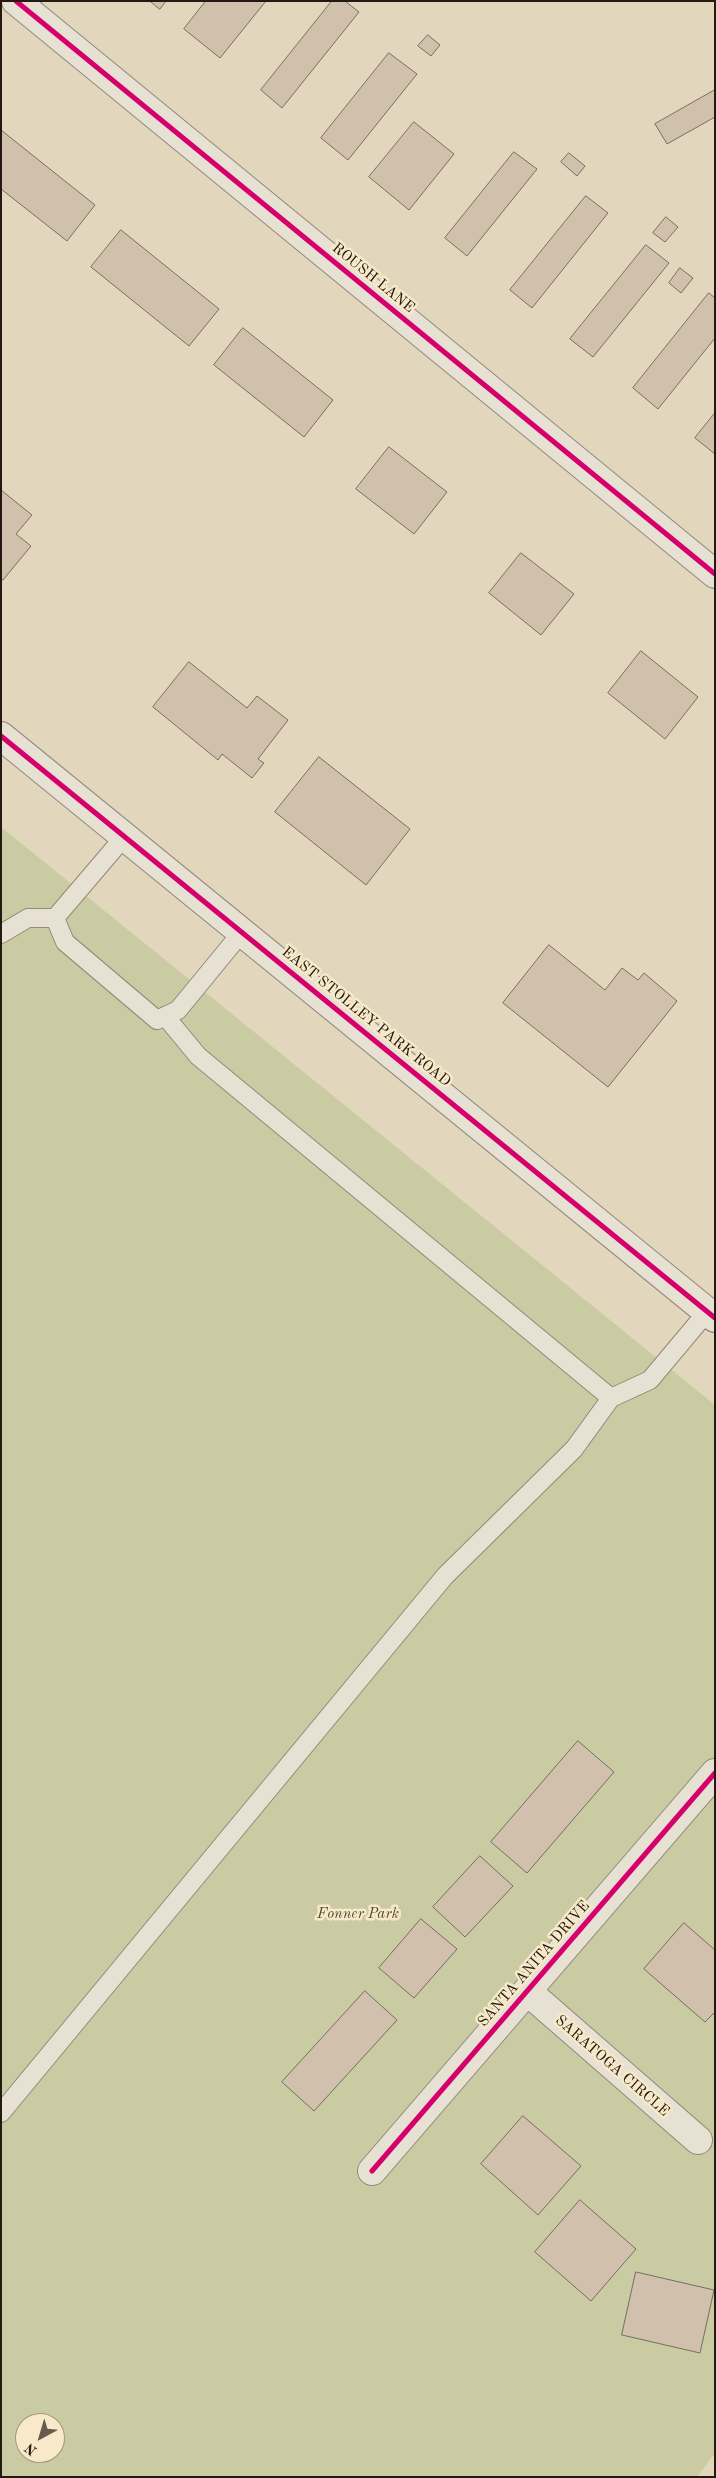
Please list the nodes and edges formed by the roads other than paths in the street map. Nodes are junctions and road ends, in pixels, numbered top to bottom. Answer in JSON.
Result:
{"nodes":[{"id":1,"x":16,"y":1,"type":"edge"},
{"id":2,"x":715,"y":574,"type":"edge"},
{"id":3,"x":1,"y":736,"type":"edge"},
{"id":4,"x":124,"y":836,"type":"junction"},
{"id":5,"x":55,"y":918,"type":"junction"},
{"id":6,"x":242,"y":932,"type":"junction"},
{"id":7,"x":1,"y":934,"type":"edge"},
{"id":8,"x":165,"y":1016,"type":"junction"},
{"id":9,"x":711,"y":1315,"type":"edge"},
{"id":10,"x":611,"y":1398,"type":"junction"},
{"id":11,"x":715,"y":1773,"type":"edge"},
{"id":12,"x":527,"y":1992,"type":"junction"},
{"id":13,"x":1,"y":2113,"type":"edge"},
{"id":14,"x":698,"y":2140,"type":"dead end"},
{"id":15,"x":372,"y":2171,"type":"dead end"}],
"edges":[{"from":1,"to":2,"type":"street","name":"ROUSH LANE"},
{"from":3,"to":4,"type":"street","name":"EAST STOLLEY PARK ROAD"},
{"from":4,"to":5,"type":"lane"},
{"from":4,"to":6,"type":"street","name":"EAST STOLLEY PARK ROAD"},
{"from":5,"to":7,"type":"lane"},
{"from":5,"to":8,"type":"lane"},
{"from":6,"to":8,"type":"lane"},
{"from":6,"to":9,"type":"street","name":"EAST STOLLEY PARK ROAD"},
{"from":8,"to":10,"type":"lane"},
{"from":9,"to":10,"type":"lane"},
{"from":10,"to":13,"type":"lane"},
{"from":11,"to":12,"type":"street","name":"SANTA ANITA DRIVE"},
{"from":12,"to":14,"type":"street","name":"SARATOGA CIRCLE"},
{"from":12,"to":15,"type":"street","name":"SANTA ANITA DRIVE"}]}
